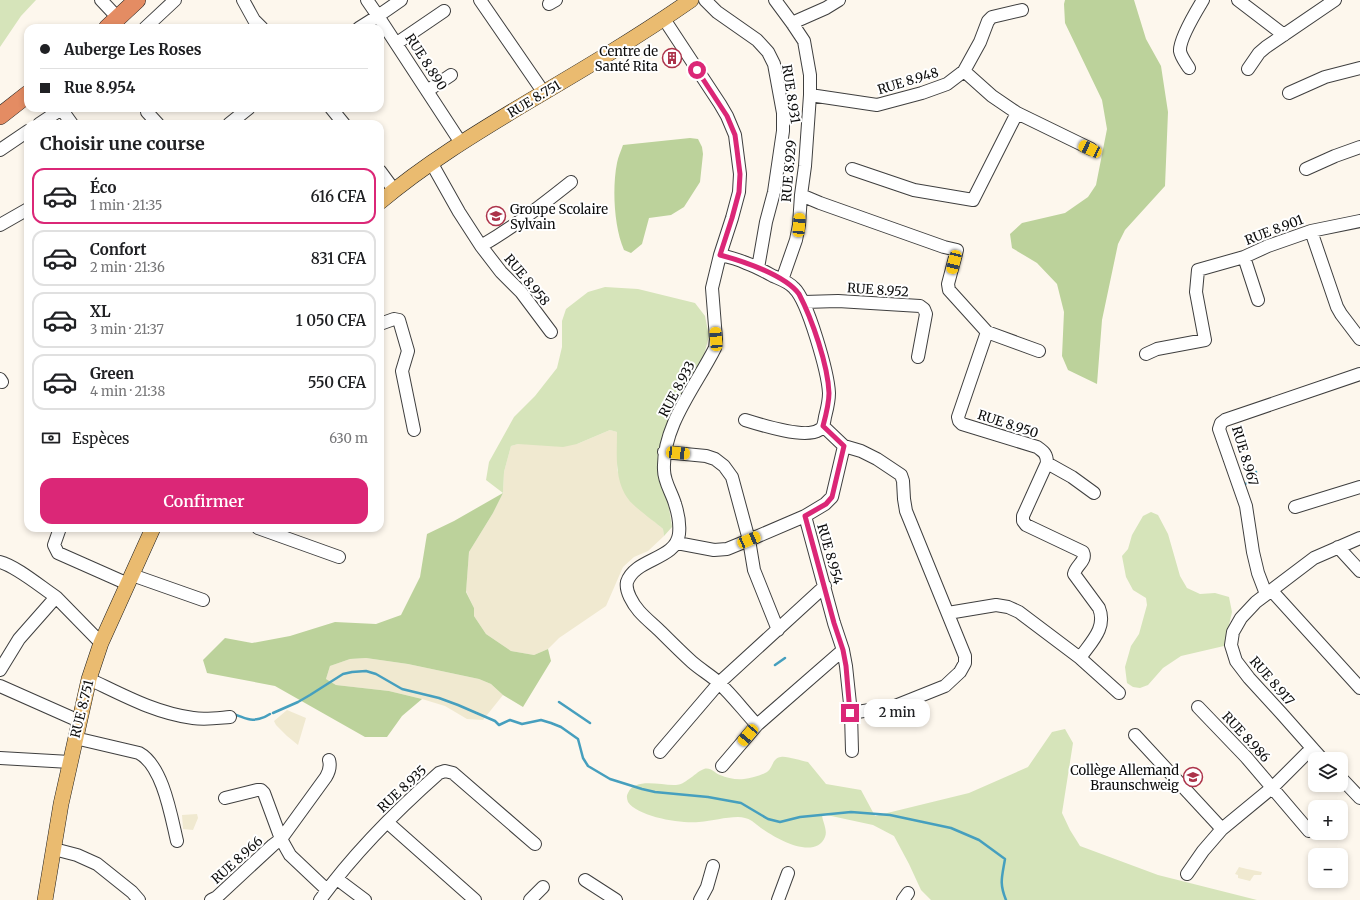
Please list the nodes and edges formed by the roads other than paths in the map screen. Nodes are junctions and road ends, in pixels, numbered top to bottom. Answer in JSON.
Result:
{"nodes":[{"id":1,"x":101,"y":0,"type":"edge"},
{"id":2,"x":137,"y":0,"type":"edge"},
{"id":3,"x":175,"y":0,"type":"edge"},
{"id":4,"x":243,"y":0,"type":"edge"},
{"id":5,"x":367,"y":0,"type":"edge"},
{"id":6,"x":401,"y":0,"type":"edge"},
{"id":7,"x":480,"y":0,"type":"edge"},
{"id":8,"x":691,"y":0,"type":"edge"},
{"id":9,"x":706,"y":0,"type":"edge"},
{"id":10,"x":775,"y":0,"type":"edge"},
{"id":11,"x":839,"y":0,"type":"edge"},
{"id":12,"x":1203,"y":0,"type":"edge"},
{"id":13,"x":1238,"y":0,"type":"edge"},
{"id":14,"x":1335,"y":0,"type":"edge"},
{"id":15,"x":1022,"y":10,"type":"dead end"},
{"id":16,"x":444,"y":11,"type":"dead end"},
{"id":17,"x":378,"y":16,"type":"junction"},
{"id":18,"x":664,"y":19,"type":"junction"},
{"id":19,"x":113,"y":23,"type":"edge"},
{"id":20,"x":792,"y":23,"type":"junction"},
{"id":21,"x":149,"y":24,"type":"edge"},
{"id":22,"x":254,"y":24,"type":"edge"},
{"id":23,"x":365,"y":24,"type":"edge"},
{"id":24,"x":384,"y":24,"type":"edge"},
{"id":25,"x":384,"y":25,"type":"edge"},
{"id":26,"x":1284,"y":35,"type":"junction"},
{"id":27,"x":397,"y":43,"type":"junction"},
{"id":28,"x":1189,"y":68,"type":"dead end"},
{"id":29,"x":1248,"y":68,"type":"dead end"},
{"id":30,"x":1360,"y":68,"type":"edge"},
{"id":31,"x":964,"y":72,"type":"junction"},
{"id":32,"x":451,"y":75,"type":"dead end"},
{"id":33,"x":427,"y":91,"type":"junction"},
{"id":34,"x":544,"y":93,"type":"junction"},
{"id":35,"x":1290,"y":93,"type":"dead end"},
{"id":36,"x":810,"y":95,"type":"junction"},
{"id":37,"x":24,"y":97,"type":"edge"},
{"id":38,"x":57,"y":112,"type":"edge"},
{"id":39,"x":244,"y":112,"type":"edge"},
{"id":40,"x":1017,"y":113,"type":"junction"},
{"id":41,"x":0,"y":116,"type":"edge"},
{"id":42,"x":45,"y":120,"type":"edge"},
{"id":43,"x":234,"y":120,"type":"edge"},
{"id":44,"x":24,"y":134,"type":"edge"},
{"id":45,"x":461,"y":143,"type":"junction"},
{"id":46,"x":1360,"y":147,"type":"edge"},
{"id":47,"x":1090,"y":149,"type":"dead end"},
{"id":48,"x":0,"y":150,"type":"edge"},
{"id":49,"x":432,"y":164,"type":"junction"},
{"id":50,"x":852,"y":169,"type":"dead end"},
{"id":51,"x":1306,"y":169,"type":"dead end"},
{"id":52,"x":384,"y":176,"type":"edge"},
{"id":53,"x":571,"y":182,"type":"dead end"},
{"id":54,"x":394,"y":190,"type":"junction"},
{"id":55,"x":801,"y":194,"type":"junction"},
{"id":56,"x":384,"y":199,"type":"edge"},
{"id":57,"x":24,"y":211,"type":"edge"},
{"id":58,"x":1360,"y":221,"type":"edge"},
{"id":59,"x":0,"y":225,"type":"edge"},
{"id":60,"x":1311,"y":230,"type":"junction"},
{"id":61,"x":481,"y":246,"type":"junction"},
{"id":62,"x":720,"y":255,"type":"junction"},
{"id":63,"x":1244,"y":257,"type":"junction"},
{"id":64,"x":758,"y":268,"type":"junction"},
{"id":65,"x":782,"y":280,"type":"junction"},
{"id":66,"x":1258,"y":300,"type":"dead end"},
{"id":67,"x":804,"y":302,"type":"junction"},
{"id":68,"x":384,"y":322,"type":"edge"},
{"id":69,"x":551,"y":332,"type":"dead end"},
{"id":70,"x":987,"y":332,"type":"junction"},
{"id":71,"x":1360,"y":339,"type":"edge"},
{"id":72,"x":1039,"y":351,"type":"dead end"},
{"id":73,"x":1146,"y":354,"type":"dead end"},
{"id":74,"x":918,"y":357,"type":"dead end"},
{"id":75,"x":1360,"y":374,"type":"edge"},
{"id":76,"x":745,"y":420,"type":"dead end"},
{"id":77,"x":823,"y":426,"type":"junction"},
{"id":78,"x":414,"y":430,"type":"dead end"},
{"id":79,"x":844,"y":446,"type":"junction"},
{"id":80,"x":664,"y":452,"type":"junction"},
{"id":81,"x":1047,"y":463,"type":"junction"},
{"id":82,"x":1360,"y":487,"type":"edge"},
{"id":83,"x":1094,"y":493,"type":"dead end"},
{"id":84,"x":1295,"y":507,"type":"dead end"},
{"id":85,"x":805,"y":516,"type":"junction"},
{"id":86,"x":59,"y":532,"type":"edge"},
{"id":87,"x":151,"y":532,"type":"edge"},
{"id":88,"x":269,"y":532,"type":"edge"},
{"id":89,"x":1360,"y":538,"type":"edge"},
{"id":90,"x":749,"y":540,"type":"junction"},
{"id":91,"x":677,"y":542,"type":"junction"},
{"id":92,"x":1338,"y":547,"type":"junction"},
{"id":93,"x":339,"y":557,"type":"dead end"},
{"id":94,"x":0,"y":562,"type":"edge"},
{"id":95,"x":1360,"y":571,"type":"edge"},
{"id":96,"x":130,"y":580,"type":"junction"},
{"id":97,"x":825,"y":586,"type":"junction"},
{"id":98,"x":1268,"y":592,"type":"junction"},
{"id":99,"x":56,"y":597,"type":"junction"},
{"id":100,"x":203,"y":600,"type":"dead end"},
{"id":101,"x":948,"y":613,"type":"junction"},
{"id":102,"x":778,"y":630,"type":"junction"},
{"id":103,"x":102,"y":643,"type":"junction"},
{"id":104,"x":843,"y":650,"type":"junction"},
{"id":105,"x":1080,"y":658,"type":"junction"},
{"id":106,"x":0,"y":670,"type":"edge"},
{"id":107,"x":89,"y":679,"type":"junction"},
{"id":108,"x":718,"y":683,"type":"junction"},
{"id":109,"x":0,"y":686,"type":"edge"},
{"id":110,"x":1360,"y":688,"type":"edge"},
{"id":111,"x":1119,"y":693,"type":"dead end"},
{"id":112,"x":1198,"y":707,"type":"dead end"},
{"id":113,"x":850,"y":713,"type":"junction"},
{"id":114,"x":230,"y":717,"type":"dead end"},
{"id":115,"x":78,"y":721,"type":"junction"},
{"id":116,"x":757,"y":725,"type":"junction"},
{"id":117,"x":1135,"y":735,"type":"dead end"},
{"id":118,"x":75,"y":738,"type":"junction"},
{"id":119,"x":1313,"y":750,"type":"joint"},
{"id":120,"x":852,"y":751,"type":"dead end"},
{"id":121,"x":660,"y":752,"type":"dead end"},
{"id":122,"x":0,"y":758,"type":"edge"},
{"id":123,"x":330,"y":760,"type":"dead end"},
{"id":124,"x":70,"y":762,"type":"junction"},
{"id":125,"x":722,"y":766,"type":"dead end"},
{"id":126,"x":1348,"y":785,"type":"edge"},
{"id":127,"x":1273,"y":787,"type":"junction"},
{"id":128,"x":225,"y":798,"type":"dead end"},
{"id":129,"x":1360,"y":798,"type":"edge"},
{"id":130,"x":387,"y":822,"type":"junction"},
{"id":131,"x":1222,"y":829,"type":"junction"},
{"id":132,"x":1308,"y":830,"type":"edge"},
{"id":133,"x":281,"y":839,"type":"junction"},
{"id":134,"x":177,"y":841,"type":"dead end"},
{"id":135,"x":535,"y":844,"type":"dead end"},
{"id":136,"x":54,"y":849,"type":"junction"},
{"id":137,"x":713,"y":866,"type":"dead end"},
{"id":138,"x":788,"y":873,"type":"dead end"},
{"id":139,"x":1187,"y":874,"type":"dead end"},
{"id":140,"x":336,"y":879,"type":"junction"},
{"id":141,"x":585,"y":880,"type":"dead end"},
{"id":142,"x":543,"y":887,"type":"dead end"},
{"id":143,"x":324,"y":895,"type":"edge"},
{"id":144,"x":45,"y":900,"type":"edge"},
{"id":145,"x":139,"y":900,"type":"edge"},
{"id":146,"x":211,"y":900,"type":"edge"},
{"id":147,"x":365,"y":900,"type":"edge"},
{"id":148,"x":474,"y":900,"type":"edge"},
{"id":149,"x":530,"y":900,"type":"edge"},
{"id":150,"x":616,"y":900,"type":"edge"},
{"id":151,"x":700,"y":900,"type":"edge"},
{"id":152,"x":778,"y":900,"type":"edge"}],
"edges":[{"from":1,"to":19,"type":"street"},
{"from":2,"to":19,"type":"highway"},
{"from":3,"to":21,"type":"street"},
{"from":4,"to":22,"type":"street"},
{"from":5,"to":17,"type":"street","name":"RUE 8.890"},
{"from":6,"to":17,"type":"street"},
{"from":7,"to":34,"type":"street"},
{"from":8,"to":18,"type":"main road","name":"RUE 8.751"},
{"from":9,"to":64,"type":"street","name":"RUE 8.931"},
{"from":10,"to":20,"type":"street","name":"RUE 8.929"},
{"from":11,"to":20,"type":"street"},
{"from":12,"to":28,"type":"street"},
{"from":13,"to":26,"type":"street"},
{"from":14,"to":26,"type":"street"},
{"from":15,"to":31,"type":"street"},
{"from":16,"to":27,"type":"street"},
{"from":17,"to":23,"type":"street"},
{"from":17,"to":24,"type":"street","name":"RUE 8.890"},
{"from":18,"to":34,"type":"main road","name":"RUE 8.751"},
{"from":18,"to":62,"type":"street","name":"RUE 8.933"},
{"from":20,"to":36,"type":"street","name":"RUE 8.929"},
{"from":25,"to":27,"type":"street","name":"RUE 8.890"},
{"from":26,"to":29,"type":"street"},
{"from":27,"to":33,"type":"street","name":"RUE 8.890"},
{"from":30,"to":35,"type":"street"},
{"from":31,"to":36,"type":"street","name":"RUE 8.948"},
{"from":31,"to":40,"type":"street"},
{"from":32,"to":33,"type":"street"},
{"from":33,"to":45,"type":"street","name":"RUE 8.890"},
{"from":34,"to":45,"type":"main road","name":"RUE 8.751"},
{"from":36,"to":55,"type":"street","name":"RUE 8.929"},
{"from":37,"to":41,"type":"highway"},
{"from":38,"to":42,"type":"street"},
{"from":39,"to":43,"type":"street"},
{"from":40,"to":47,"type":"street"},
{"from":40,"to":50,"type":"street"},
{"from":44,"to":48,"type":"street"},
{"from":45,"to":49,"type":"main road","name":"RUE 8.751"},
{"from":46,"to":51,"type":"street"},
{"from":49,"to":54,"type":"main road","name":"RUE 8.751"},
{"from":49,"to":61,"type":"street","name":"RUE 8.958"},
{"from":52,"to":54,"type":"street"},
{"from":53,"to":61,"type":"street"},
{"from":54,"to":56,"type":"main road","name":"RUE 8.751"},
{"from":55,"to":65,"type":"street","name":"RUE 8.929"},
{"from":55,"to":70,"type":"street"},
{"from":57,"to":59,"type":"street"},
{"from":58,"to":60,"type":"street","name":"RUE 8.901"},
{"from":60,"to":63,"type":"street","name":"RUE 8.901"},
{"from":60,"to":71,"type":"street"},
{"from":61,"to":69,"type":"street","name":"RUE 8.958"},
{"from":62,"to":64,"type":"street"},
{"from":62,"to":80,"type":"street","name":"RUE 8.933"},
{"from":63,"to":66,"type":"street","name":"RUE 8.901"},
{"from":63,"to":73,"type":"street"},
{"from":64,"to":65,"type":"street"},
{"from":65,"to":67,"type":"street"},
{"from":67,"to":74,"type":"street","name":"RUE 8.952"},
{"from":67,"to":77,"type":"street"},
{"from":68,"to":78,"type":"street"},
{"from":70,"to":72,"type":"street"},
{"from":70,"to":81,"type":"street","name":"RUE 8.950"},
{"from":75,"to":98,"type":"street","name":"RUE 8.967"},
{"from":76,"to":77,"type":"street"},
{"from":77,"to":79,"type":"street"},
{"from":79,"to":85,"type":"street"},
{"from":79,"to":101,"type":"street"},
{"from":80,"to":90,"type":"street"},
{"from":80,"to":91,"type":"street","name":"RUE 8.933"},
{"from":81,"to":83,"type":"street"},
{"from":81,"to":105,"type":"street"},
{"from":82,"to":84,"type":"street"},
{"from":85,"to":90,"type":"street","name":"RUE 8.954"},
{"from":85,"to":97,"type":"street","name":"RUE 8.954"},
{"from":86,"to":96,"type":"street"},
{"from":87,"to":96,"type":"main road","name":"RUE 8.751"},
{"from":88,"to":93,"type":"street"},
{"from":89,"to":92,"type":"street","name":"RUE 8.917"},
{"from":90,"to":91,"type":"street","name":"RUE 8.954"},
{"from":90,"to":102,"type":"street"},
{"from":91,"to":108,"type":"street"},
{"from":92,"to":95,"type":"street"},
{"from":92,"to":98,"type":"street","name":"RUE 8.917"},
{"from":94,"to":99,"type":"street"},
{"from":96,"to":100,"type":"street"},
{"from":96,"to":103,"type":"main road","name":"RUE 8.751"},
{"from":97,"to":102,"type":"street"},
{"from":97,"to":104,"type":"street","name":"RUE 8.954"},
{"from":98,"to":110,"type":"street"},
{"from":98,"to":119,"type":"street","name":"RUE 8.917"},
{"from":99,"to":103,"type":"street"},
{"from":99,"to":106,"type":"street"},
{"from":101,"to":105,"type":"street"},
{"from":101,"to":113,"type":"street"},
{"from":102,"to":108,"type":"street"},
{"from":103,"to":107,"type":"main road","name":"RUE 8.751"},
{"from":104,"to":113,"type":"street","name":"RUE 8.954"},
{"from":104,"to":116,"type":"street"},
{"from":105,"to":111,"type":"street"},
{"from":107,"to":114,"type":"street"},
{"from":107,"to":115,"type":"main road","name":"RUE 8.751"},
{"from":108,"to":116,"type":"street"},
{"from":108,"to":121,"type":"street"},
{"from":109,"to":115,"type":"street"},
{"from":112,"to":127,"type":"street","name":"RUE 8.986"},
{"from":113,"to":120,"type":"street","name":"RUE 8.954"},
{"from":115,"to":118,"type":"main road","name":"RUE 8.751"},
{"from":116,"to":125,"type":"street"},
{"from":117,"to":131,"type":"street"},
{"from":118,"to":124,"type":"main road","name":"RUE 8.751"},
{"from":118,"to":134,"type":"street"},
{"from":119,"to":127,"type":"street"},
{"from":122,"to":124,"type":"street"},
{"from":123,"to":133,"type":"street","name":"RUE 8.966"},
{"from":124,"to":136,"type":"main road","name":"RUE 8.751"},
{"from":126,"to":129,"type":"street"},
{"from":127,"to":131,"type":"street"},
{"from":127,"to":132,"type":"street","name":"RUE 8.986"},
{"from":128,"to":133,"type":"street"},
{"from":130,"to":135,"type":"street","name":"RUE 8.935"},
{"from":130,"to":140,"type":"street","name":"RUE 8.935"},
{"from":130,"to":148,"type":"street"},
{"from":131,"to":139,"type":"street"},
{"from":133,"to":143,"type":"street"},
{"from":133,"to":146,"type":"street","name":"RUE 8.966"},
{"from":136,"to":144,"type":"main road","name":"RUE 8.751"},
{"from":136,"to":145,"type":"street"},
{"from":137,"to":151,"type":"street"},
{"from":138,"to":152,"type":"street"},
{"from":140,"to":143,"type":"street","name":"RUE 8.935"},
{"from":140,"to":147,"type":"street"},
{"from":141,"to":150,"type":"street"},
{"from":142,"to":149,"type":"street"}]}
